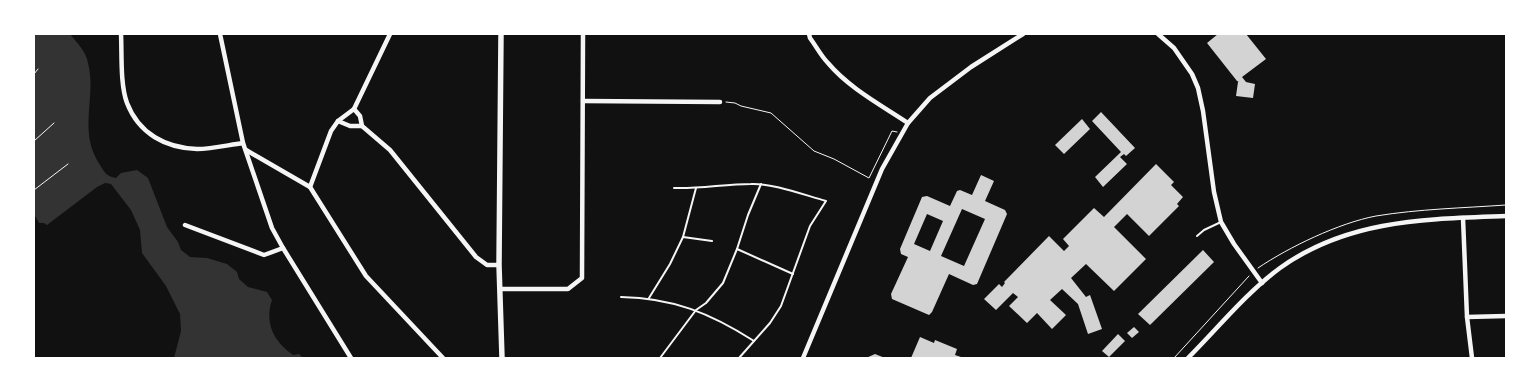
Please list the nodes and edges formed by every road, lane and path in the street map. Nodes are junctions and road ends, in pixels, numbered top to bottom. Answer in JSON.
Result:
{"nodes":[{"id":1,"x":121,"y":34,"type":"edge"},
{"id":2,"x":220,"y":34,"type":"edge"},
{"id":3,"x":390,"y":34,"type":"edge"},
{"id":4,"x":501,"y":34,"type":"edge"},
{"id":5,"x":583,"y":34,"type":"edge"},
{"id":6,"x":809,"y":34,"type":"edge"},
{"id":7,"x":1023,"y":34,"type":"edge"},
{"id":8,"x":1158,"y":34,"type":"edge"},
{"id":9,"x":38,"y":70,"type":"dead end"},
{"id":10,"x":34,"y":74,"type":"edge"},
{"id":11,"x":583,"y":101,"type":"junction"},
{"id":12,"x":720,"y":102,"type":"joint"},
{"id":13,"x":354,"y":109,"type":"junction"},
{"id":14,"x":338,"y":121,"type":"junction"},
{"id":15,"x":908,"y":123,"type":"junction"},
{"id":16,"x":54,"y":124,"type":"dead end"},
{"id":17,"x":362,"y":126,"type":"junction"},
{"id":18,"x":901,"y":135,"type":"junction"},
{"id":19,"x":34,"y":141,"type":"edge"},
{"id":20,"x":243,"y":143,"type":"junction"},
{"id":21,"x":246,"y":150,"type":"junction"},
{"id":22,"x":68,"y":164,"type":"dead end"},
{"id":23,"x":761,"y":184,"type":"junction"},
{"id":24,"x":310,"y":187,"type":"junction"},
{"id":25,"x":674,"y":188,"type":"dead end"},
{"id":26,"x":696,"y":188,"type":"junction"},
{"id":27,"x":34,"y":190,"type":"edge"},
{"id":28,"x":1506,"y":216,"type":"edge"},
{"id":29,"x":1463,"y":218,"type":"junction"},
{"id":30,"x":1220,"y":222,"type":"junction"},
{"id":31,"x":185,"y":225,"type":"dead end"},
{"id":32,"x":1196,"y":236,"type":"dead end"},
{"id":33,"x":683,"y":237,"type":"junction"},
{"id":34,"x":712,"y":242,"type":"dead end"},
{"id":35,"x":282,"y":248,"type":"junction"},
{"id":36,"x":737,"y":249,"type":"junction"},
{"id":37,"x":499,"y":266,"type":"junction"},
{"id":38,"x":1253,"y":273,"type":"junction"},
{"id":39,"x":793,"y":274,"type":"junction"},
{"id":40,"x":1262,"y":282,"type":"junction"},
{"id":41,"x":500,"y":289,"type":"junction"},
{"id":42,"x":621,"y":297,"type":"dead end"},
{"id":43,"x":649,"y":298,"type":"junction"},
{"id":44,"x":696,"y":310,"type":"junction"},
{"id":45,"x":1506,"y":316,"type":"edge"},
{"id":46,"x":1467,"y":318,"type":"junction"},
{"id":47,"x":754,"y":341,"type":"junction"},
{"id":48,"x":351,"y":358,"type":"edge"},
{"id":49,"x":443,"y":358,"type":"edge"},
{"id":50,"x":502,"y":358,"type":"edge"},
{"id":51,"x":660,"y":358,"type":"edge"},
{"id":52,"x":739,"y":358,"type":"edge"},
{"id":53,"x":803,"y":358,"type":"edge"},
{"id":54,"x":1174,"y":358,"type":"edge"},
{"id":55,"x":1188,"y":358,"type":"edge"},
{"id":56,"x":1472,"y":358,"type":"edge"}],
"edges":[{"from":1,"to":20,"type":"street"},
{"from":2,"to":20,"type":"street"},
{"from":3,"to":13,"type":"street"},
{"from":4,"to":37,"type":"street"},
{"from":5,"to":11,"type":"street"},
{"from":6,"to":15,"type":"street"},
{"from":7,"to":15,"type":"street"},
{"from":8,"to":30,"type":"street"},
{"from":9,"to":10,"type":"path"},
{"from":11,"to":12,"type":"street"},
{"from":11,"to":41,"type":"street"},
{"from":12,"to":18,"type":"path"},
{"from":13,"to":14,"type":"street"},
{"from":13,"to":17,"type":"street"},
{"from":14,"to":17,"type":"street"},
{"from":14,"to":24,"type":"street"},
{"from":15,"to":18,"type":"street"},
{"from":16,"to":19,"type":"path"},
{"from":17,"to":37,"type":"street"},
{"from":18,"to":53,"type":"street"},
{"from":20,"to":21,"type":"street"},
{"from":21,"to":24,"type":"street"},
{"from":21,"to":35,"type":"street"},
{"from":22,"to":27,"type":"path"},
{"from":23,"to":26,"type":"lane"},
{"from":23,"to":36,"type":"lane"},
{"from":23,"to":39,"type":"lane"},
{"from":24,"to":49,"type":"street"},
{"from":25,"to":26,"type":"lane"},
{"from":26,"to":33,"type":"lane"},
{"from":28,"to":29,"type":"street"},
{"from":29,"to":40,"type":"street"},
{"from":29,"to":46,"type":"street"},
{"from":30,"to":32,"type":"lane"},
{"from":30,"to":38,"type":"street"},
{"from":31,"to":35,"type":"street"},
{"from":33,"to":34,"type":"lane"},
{"from":33,"to":43,"type":"lane"},
{"from":35,"to":48,"type":"street"},
{"from":36,"to":39,"type":"lane"},
{"from":36,"to":44,"type":"lane"},
{"from":37,"to":41,"type":"street"},
{"from":38,"to":40,"type":"street"},
{"from":38,"to":54,"type":"path"},
{"from":39,"to":47,"type":"lane"},
{"from":40,"to":55,"type":"street"},
{"from":41,"to":50,"type":"street"},
{"from":42,"to":43,"type":"lane"},
{"from":43,"to":44,"type":"lane"},
{"from":44,"to":47,"type":"lane"},
{"from":44,"to":51,"type":"lane"},
{"from":45,"to":46,"type":"street"},
{"from":46,"to":56,"type":"street"},
{"from":47,"to":52,"type":"lane"}]}
